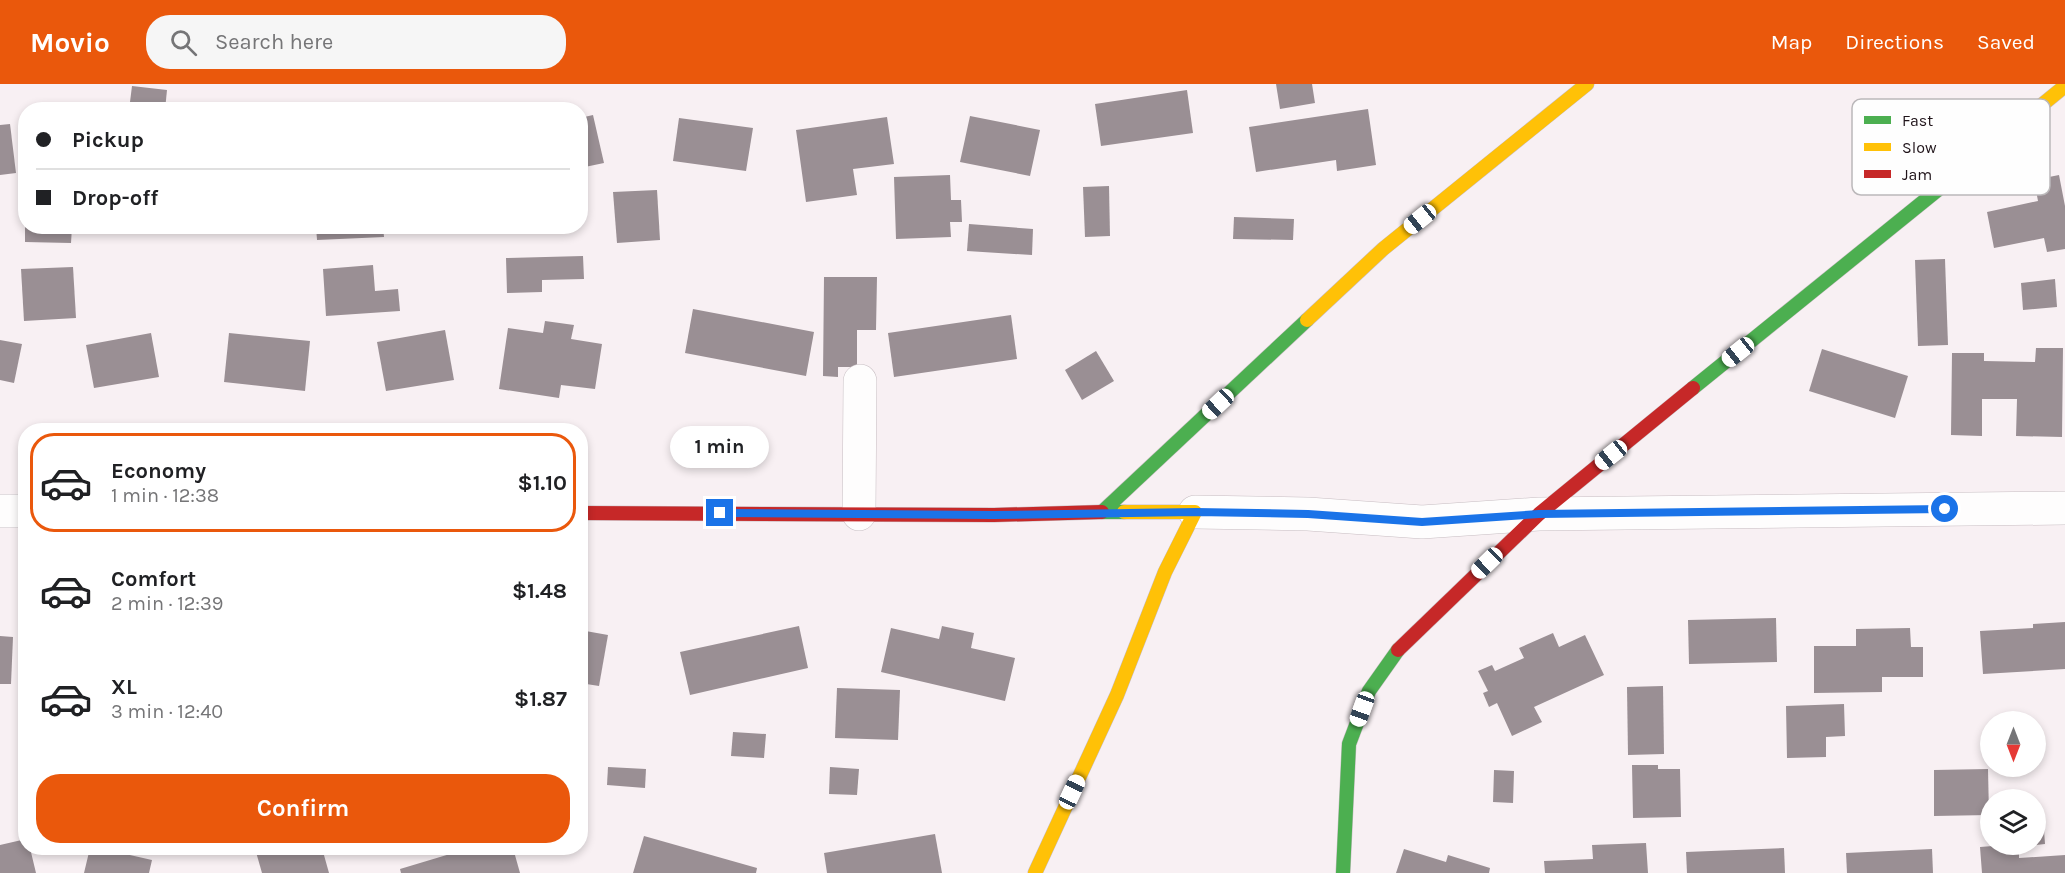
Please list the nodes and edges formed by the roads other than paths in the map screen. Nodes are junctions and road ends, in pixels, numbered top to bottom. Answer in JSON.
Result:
{"nodes":[{"id":1,"x":1587,"y":84,"type":"edge"},
{"id":2,"x":2065,"y":86,"type":"edge"},
{"id":3,"x":2049,"y":99,"type":"edge"},
{"id":4,"x":1931,"y":195,"type":"edge"},
{"id":5,"x":860,"y":381,"type":"dead end"},
{"id":6,"x":2065,"y":508,"type":"edge"},
{"id":7,"x":0,"y":511,"type":"edge"},
{"id":8,"x":18,"y":511,"type":"edge"},
{"id":9,"x":1102,"y":512,"type":"junction"},
{"id":10,"x":1196,"y":512,"type":"junction"},
{"id":11,"x":588,"y":513,"type":"edge"},
{"id":12,"x":859,"y":513,"type":"junction"},
{"id":13,"x":1539,"y":514,"type":"junction"},
{"id":14,"x":1035,"y":873,"type":"edge"},
{"id":15,"x":1343,"y":873,"type":"edge"}],
"edges":[{"from":1,"to":9,"type":"street"},
{"from":2,"to":3,"type":"street"},
{"from":4,"to":13,"type":"street"},
{"from":5,"to":12,"type":"street"},
{"from":6,"to":13,"type":"street"},
{"from":7,"to":8,"type":"street"},
{"from":9,"to":10,"type":"street"},
{"from":9,"to":12,"type":"street"},
{"from":10,"to":13,"type":"street"},
{"from":10,"to":14,"type":"street"},
{"from":11,"to":12,"type":"street"},
{"from":13,"to":15,"type":"street"}]}
